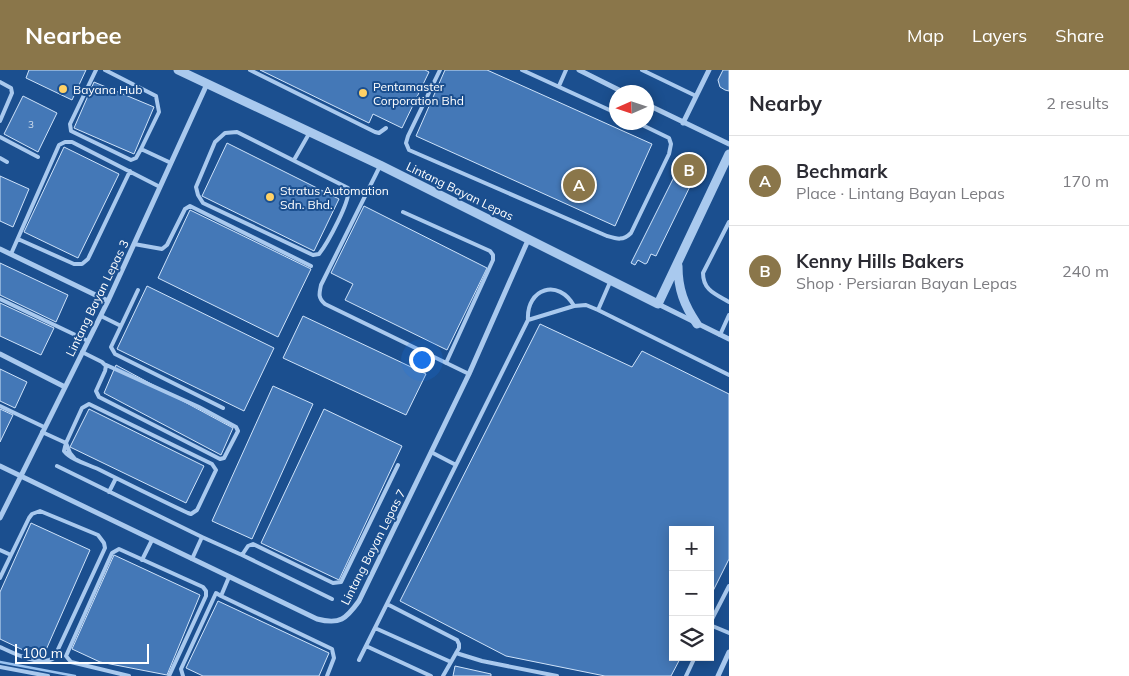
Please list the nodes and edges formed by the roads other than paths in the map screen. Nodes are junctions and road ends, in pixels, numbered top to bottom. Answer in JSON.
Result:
{"nodes":[{"id":1,"x":96,"y":70,"type":"edge"},
{"id":2,"x":105,"y":70,"type":"edge"},
{"id":3,"x":178,"y":70,"type":"edge"},
{"id":4,"x":250,"y":70,"type":"edge"},
{"id":5,"x":440,"y":70,"type":"edge"},
{"id":6,"x":522,"y":70,"type":"edge"},
{"id":7,"x":566,"y":70,"type":"edge"},
{"id":8,"x":579,"y":70,"type":"edge"},
{"id":9,"x":642,"y":70,"type":"edge"},
{"id":10,"x":709,"y":70,"type":"edge"},
{"id":11,"x":0,"y":82,"type":"edge"},
{"id":12,"x":207,"y":84,"type":"junction"},
{"id":13,"x":610,"y":85,"type":"edge"},
{"id":14,"x":559,"y":86,"type":"junction"},
{"id":15,"x":696,"y":96,"type":"junction"},
{"id":16,"x":654,"y":108,"type":"edge"},
{"id":17,"x":609,"y":111,"type":"edge"},
{"id":18,"x":0,"y":121,"type":"edge"},
{"id":19,"x":683,"y":123,"type":"junction"},
{"id":20,"x":386,"y":128,"type":"dead end"},
{"id":21,"x":652,"y":130,"type":"edge"},
{"id":22,"x":310,"y":132,"type":"junction"},
{"id":23,"x":0,"y":137,"type":"edge"},
{"id":24,"x":729,"y":144,"type":"edge"},
{"id":25,"x":142,"y":149,"type":"junction"},
{"id":26,"x":729,"y":154,"type":"edge"},
{"id":27,"x":38,"y":157,"type":"dead end"},
{"id":28,"x":0,"y":158,"type":"edge"},
{"id":29,"x":294,"y":160,"type":"junction"},
{"id":30,"x":7,"y":162,"type":"dead end"},
{"id":31,"x":171,"y":163,"type":"junction"},
{"id":32,"x":380,"y":165,"type":"junction"},
{"id":33,"x":130,"y":171,"type":"junction"},
{"id":34,"x":160,"y":187,"type":"junction"},
{"id":35,"x":403,"y":212,"type":"dead end"},
{"id":36,"x":729,"y":222,"type":"edge"},
{"id":37,"x":529,"y":238,"type":"junction"},
{"id":38,"x":18,"y":239,"type":"junction"},
{"id":39,"x":134,"y":244,"type":"junction"},
{"id":40,"x":0,"y":249,"type":"edge"},
{"id":41,"x":11,"y":254,"type":"junction"},
{"id":42,"x":678,"y":264,"type":"junction"},
{"id":43,"x":311,"y":266,"type":"dead end"},
{"id":44,"x":611,"y":280,"type":"junction"},
{"id":45,"x":138,"y":290,"type":"dead end"},
{"id":46,"x":0,"y":299,"type":"edge"},
{"id":47,"x":108,"y":301,"type":"junction"},
{"id":48,"x":729,"y":302,"type":"edge"},
{"id":49,"x":658,"y":304,"type":"junction"},
{"id":50,"x":574,"y":306,"type":"junction"},
{"id":51,"x":598,"y":310,"type":"junction"},
{"id":52,"x":729,"y":315,"type":"edge"},
{"id":53,"x":101,"y":316,"type":"junction"},
{"id":54,"x":528,"y":320,"type":"junction"},
{"id":55,"x":697,"y":324,"type":"junction"},
{"id":56,"x":121,"y":326,"type":"junction"},
{"id":57,"x":720,"y":335,"type":"junction"},
{"id":58,"x":729,"y":339,"type":"edge"},
{"id":59,"x":88,"y":341,"type":"junction"},
{"id":60,"x":82,"y":352,"type":"junction"},
{"id":61,"x":0,"y":354,"type":"edge"},
{"id":62,"x":446,"y":363,"type":"junction"},
{"id":63,"x":104,"y":364,"type":"junction"},
{"id":64,"x":469,"y":374,"type":"junction"},
{"id":65,"x":729,"y":375,"type":"edge"},
{"id":66,"x":65,"y":386,"type":"junction"},
{"id":67,"x":0,"y":406,"type":"edge"},
{"id":68,"x":223,"y":408,"type":"dead end"},
{"id":69,"x":43,"y":430,"type":"junction"},
{"id":70,"x":66,"y":443,"type":"junction"},
{"id":71,"x":431,"y":452,"type":"junction"},
{"id":72,"x":398,"y":465,"type":"dead end"},
{"id":73,"x":456,"y":465,"type":"junction"},
{"id":74,"x":0,"y":466,"type":"edge"},
{"id":75,"x":57,"y":466,"type":"dead end"},
{"id":76,"x":20,"y":476,"type":"junction"},
{"id":77,"x":116,"y":478,"type":"junction"},
{"id":78,"x":109,"y":492,"type":"junction"},
{"id":79,"x":0,"y":518,"type":"edge"},
{"id":80,"x":202,"y":537,"type":"junction"},
{"id":81,"x":152,"y":540,"type":"junction"},
{"id":82,"x":0,"y":550,"type":"edge"},
{"id":83,"x":12,"y":555,"type":"junction"},
{"id":84,"x":242,"y":555,"type":"junction"},
{"id":85,"x":192,"y":559,"type":"junction"},
{"id":86,"x":142,"y":560,"type":"junction"},
{"id":87,"x":229,"y":577,"type":"junction"},
{"id":88,"x":0,"y":578,"type":"edge"},
{"id":89,"x":729,"y":586,"type":"edge"},
{"id":90,"x":221,"y":596,"type":"junction"},
{"id":91,"x":332,"y":599,"type":"dead end"},
{"id":92,"x":387,"y":604,"type":"junction"},
{"id":93,"x":714,"y":616,"type":"edge"},
{"id":94,"x":714,"y":626,"type":"edge"},
{"id":95,"x":375,"y":628,"type":"junction"},
{"id":96,"x":729,"y":633,"type":"edge"},
{"id":97,"x":366,"y":646,"type":"junction"},
{"id":98,"x":0,"y":647,"type":"edge"},
{"id":99,"x":729,"y":652,"type":"edge"},
{"id":100,"x":456,"y":654,"type":"junction"},
{"id":101,"x":359,"y":660,"type":"dead end"},
{"id":102,"x":693,"y":661,"type":"edge"},
{"id":103,"x":452,"y":662,"type":"junction"},
{"id":104,"x":0,"y":667,"type":"edge"},
{"id":105,"x":48,"y":676,"type":"edge"},
{"id":106,"x":129,"y":676,"type":"edge"},
{"id":107,"x":169,"y":676,"type":"edge"},
{"id":108,"x":183,"y":676,"type":"edge"},
{"id":109,"x":327,"y":676,"type":"edge"},
{"id":110,"x":430,"y":676,"type":"edge"},
{"id":111,"x":443,"y":676,"type":"edge"},
{"id":112,"x":557,"y":676,"type":"edge"},
{"id":113,"x":686,"y":676,"type":"edge"},
{"id":114,"x":718,"y":676,"type":"edge"}],
"edges":[{"from":1,"to":25,"type":"lane"},
{"from":2,"to":25,"type":"lane"},
{"from":3,"to":12,"type":"street","name":"Lintang Bayan Lepas"},
{"from":4,"to":20,"type":"lane"},
{"from":5,"to":21,"type":"lane"},
{"from":6,"to":14,"type":"lane"},
{"from":7,"to":14,"type":"lane"},
{"from":8,"to":13,"type":"street"},
{"from":9,"to":15,"type":"lane"},
{"from":10,"to":15,"type":"street"},
{"from":11,"to":18,"type":"lane"},
{"from":12,"to":22,"type":"street","name":"Lintang Bayan Lepas"},
{"from":12,"to":31,"type":"street","name":"Lintang Bayan Lepas 3"},
{"from":14,"to":17,"type":"lane"},
{"from":15,"to":19,"type":"street"},
{"from":16,"to":19,"type":"street"},
{"from":19,"to":24,"type":"street"},
{"from":22,"to":29,"type":"lane"},
{"from":22,"to":32,"type":"street","name":"Lintang Bayan Lepas"},
{"from":23,"to":27,"type":"lane"},
{"from":25,"to":31,"type":"lane"},
{"from":26,"to":42,"type":"street"},
{"from":28,"to":30,"type":"lane"},
{"from":29,"to":29,"type":"lane"},
{"from":31,"to":34,"type":"street","name":"Lintang Bayan Lepas 3"},
{"from":32,"to":37,"type":"street","name":"Lintang Bayan Lepas"},
{"from":32,"to":62,"type":"lane"},
{"from":33,"to":34,"type":"lane"},
{"from":33,"to":38,"type":"lane"},
{"from":33,"to":38,"type":"lane"},
{"from":34,"to":39,"type":"street","name":"Lintang Bayan Lepas 3"},
{"from":35,"to":62,"type":"lane"},
{"from":36,"to":48,"type":"lane"},
{"from":37,"to":44,"type":"street","name":"Lintang Bayan Lepas"},
{"from":37,"to":64,"type":"street","name":"Lintang Bayan Lepas 7"},
{"from":38,"to":41,"type":"lane"},
{"from":39,"to":43,"type":"lane"},
{"from":39,"to":47,"type":"street","name":"Lintang Bayan Lepas 3"},
{"from":40,"to":41,"type":"street"},
{"from":41,"to":47,"type":"street"},
{"from":42,"to":49,"type":"street"},
{"from":42,"to":55,"type":"street"},
{"from":44,"to":49,"type":"street","name":"Lintang Bayan Lepas"},
{"from":44,"to":51,"type":"lane"},
{"from":45,"to":56,"type":"lane"},
{"from":46,"to":59,"type":"lane"},
{"from":47,"to":53,"type":"street","name":"Lintang Bayan Lepas 3"},
{"from":49,"to":55,"type":"street","name":"Lintang Bayan Lepas"},
{"from":50,"to":51,"type":"lane"},
{"from":50,"to":54,"type":"lane"},
{"from":50,"to":54,"type":"lane"},
{"from":51,"to":65,"type":"lane"},
{"from":52,"to":57,"type":"lane"},
{"from":53,"to":56,"type":"lane"},
{"from":53,"to":59,"type":"street","name":"Lintang Bayan Lepas 3"},
{"from":54,"to":73,"type":"lane"},
{"from":55,"to":57,"type":"street","name":"Lintang Bayan Lepas"},
{"from":56,"to":68,"type":"lane"},
{"from":57,"to":58,"type":"street","name":"Lintang Bayan Lepas"},
{"from":59,"to":60,"type":"street","name":"Lintang Bayan Lepas 3"},
{"from":60,"to":63,"type":"lane"},
{"from":60,"to":66,"type":"street","name":"Lintang Bayan Lepas 3"},
{"from":61,"to":66,"type":"street"},
{"from":62,"to":64,"type":"lane"},
{"from":63,"to":63,"type":"lane"},
{"from":64,"to":71,"type":"street","name":"Lintang Bayan Lepas 7"},
{"from":66,"to":69,"type":"street","name":"Lintang Bayan Lepas 3"},
{"from":67,"to":69,"type":"lane"},
{"from":69,"to":70,"type":"lane"},
{"from":69,"to":76,"type":"street","name":"Lintang Bayan Lepas 3"},
{"from":70,"to":77,"type":"lane"},
{"from":70,"to":77,"type":"lane"},
{"from":71,"to":73,"type":"lane"},
{"from":71,"to":87,"type":"street","name":"Lintang Bayan Lepas 7"},
{"from":72,"to":84,"type":"lane"},
{"from":73,"to":92,"type":"lane"},
{"from":74,"to":76,"type":"street","name":"Lintang Bayan Lepas 7"},
{"from":75,"to":78,"type":"lane"},
{"from":76,"to":79,"type":"street","name":"Lintang Bayan Lepas 3"},
{"from":76,"to":81,"type":"street","name":"Lintang Bayan Lepas 7"},
{"from":77,"to":78,"type":"lane"},
{"from":78,"to":80,"type":"lane"},
{"from":80,"to":84,"type":"lane"},
{"from":80,"to":85,"type":"lane"},
{"from":81,"to":85,"type":"street","name":"Lintang Bayan Lepas 7"},
{"from":81,"to":86,"type":"lane"},
{"from":82,"to":83,"type":"lane"},
{"from":83,"to":88,"type":"lane"},
{"from":83,"to":98,"type":"lane"},
{"from":84,"to":91,"type":"lane"},
{"from":85,"to":87,"type":"street","name":"Lintang Bayan Lepas 7"},
{"from":86,"to":106,"type":"lane"},
{"from":86,"to":107,"type":"lane"},
{"from":87,"to":90,"type":"lane"},
{"from":89,"to":93,"type":"lane"},
{"from":90,"to":108,"type":"lane"},
{"from":90,"to":109,"type":"lane"},
{"from":92,"to":95,"type":"lane"},
{"from":92,"to":100,"type":"lane"},
{"from":94,"to":96,"type":"lane"},
{"from":95,"to":97,"type":"lane"},
{"from":95,"to":103,"type":"lane"},
{"from":97,"to":101,"type":"lane"},
{"from":97,"to":110,"type":"lane"},
{"from":99,"to":114,"type":"street"},
{"from":100,"to":103,"type":"lane"},
{"from":100,"to":112,"type":"lane"},
{"from":102,"to":113,"type":"lane"},
{"from":103,"to":111,"type":"lane"},
{"from":104,"to":105,"type":"lane"}]}
